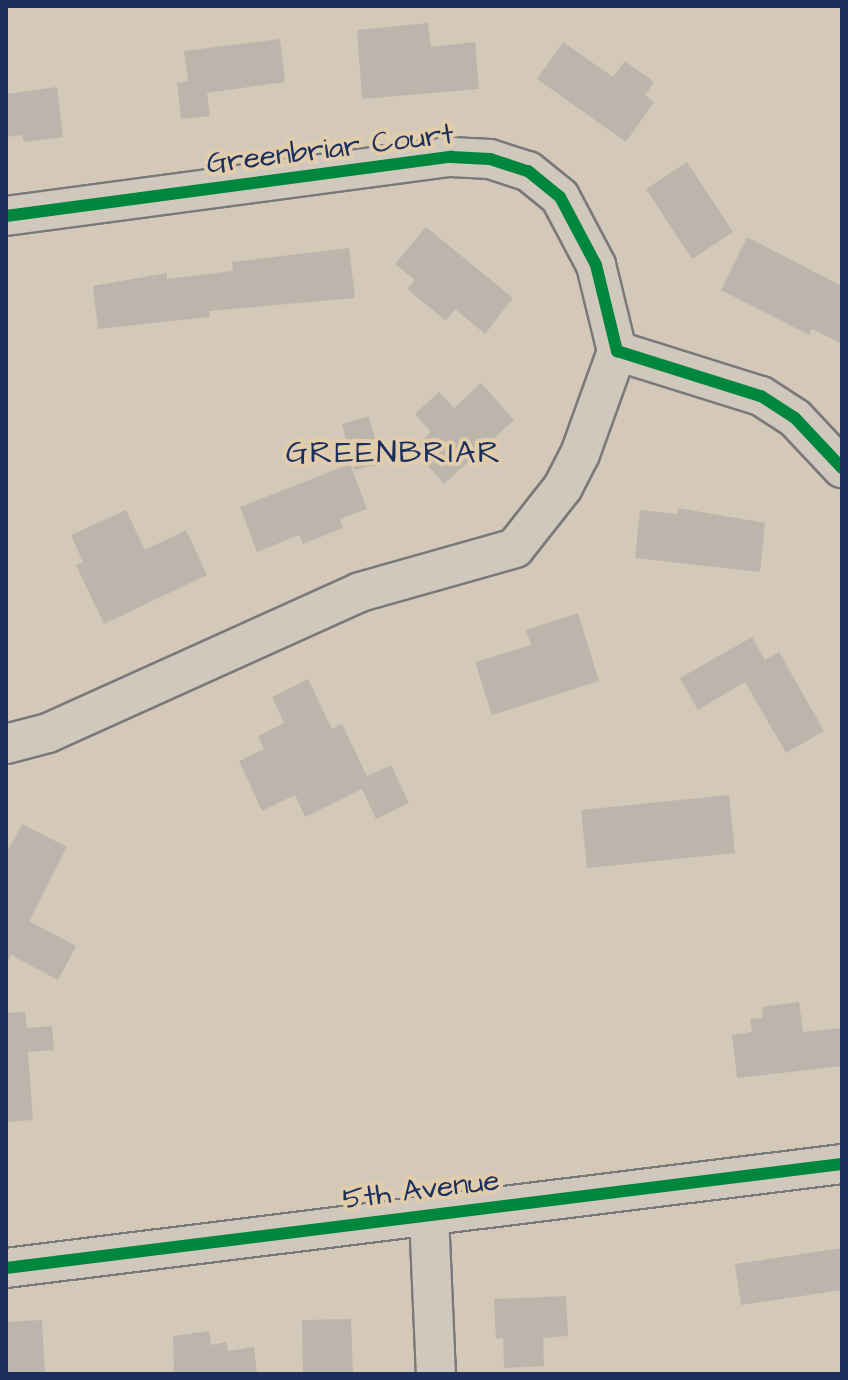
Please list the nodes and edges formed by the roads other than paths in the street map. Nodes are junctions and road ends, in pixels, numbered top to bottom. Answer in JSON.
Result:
{"nodes":[{"id":1,"x":6,"y":216,"type":"edge"},
{"id":2,"x":617,"y":351,"type":"junction"},
{"id":3,"x":842,"y":468,"type":"edge"},
{"id":4,"x":6,"y":744,"type":"edge"},
{"id":5,"x":842,"y":1164,"type":"edge"},
{"id":6,"x":429,"y":1215,"type":"junction"},
{"id":7,"x":6,"y":1268,"type":"edge"},
{"id":8,"x":436,"y":1374,"type":"edge"}],
"edges":[{"from":1,"to":2,"type":"street","name":"Greenbriar Court"},
{"from":2,"to":3,"type":"street"},
{"from":2,"to":4,"type":"street"},
{"from":5,"to":6,"type":"street","name":"5th Avenue"},
{"from":6,"to":7,"type":"street","name":"5th Avenue"},
{"from":6,"to":8,"type":"street"}]}
